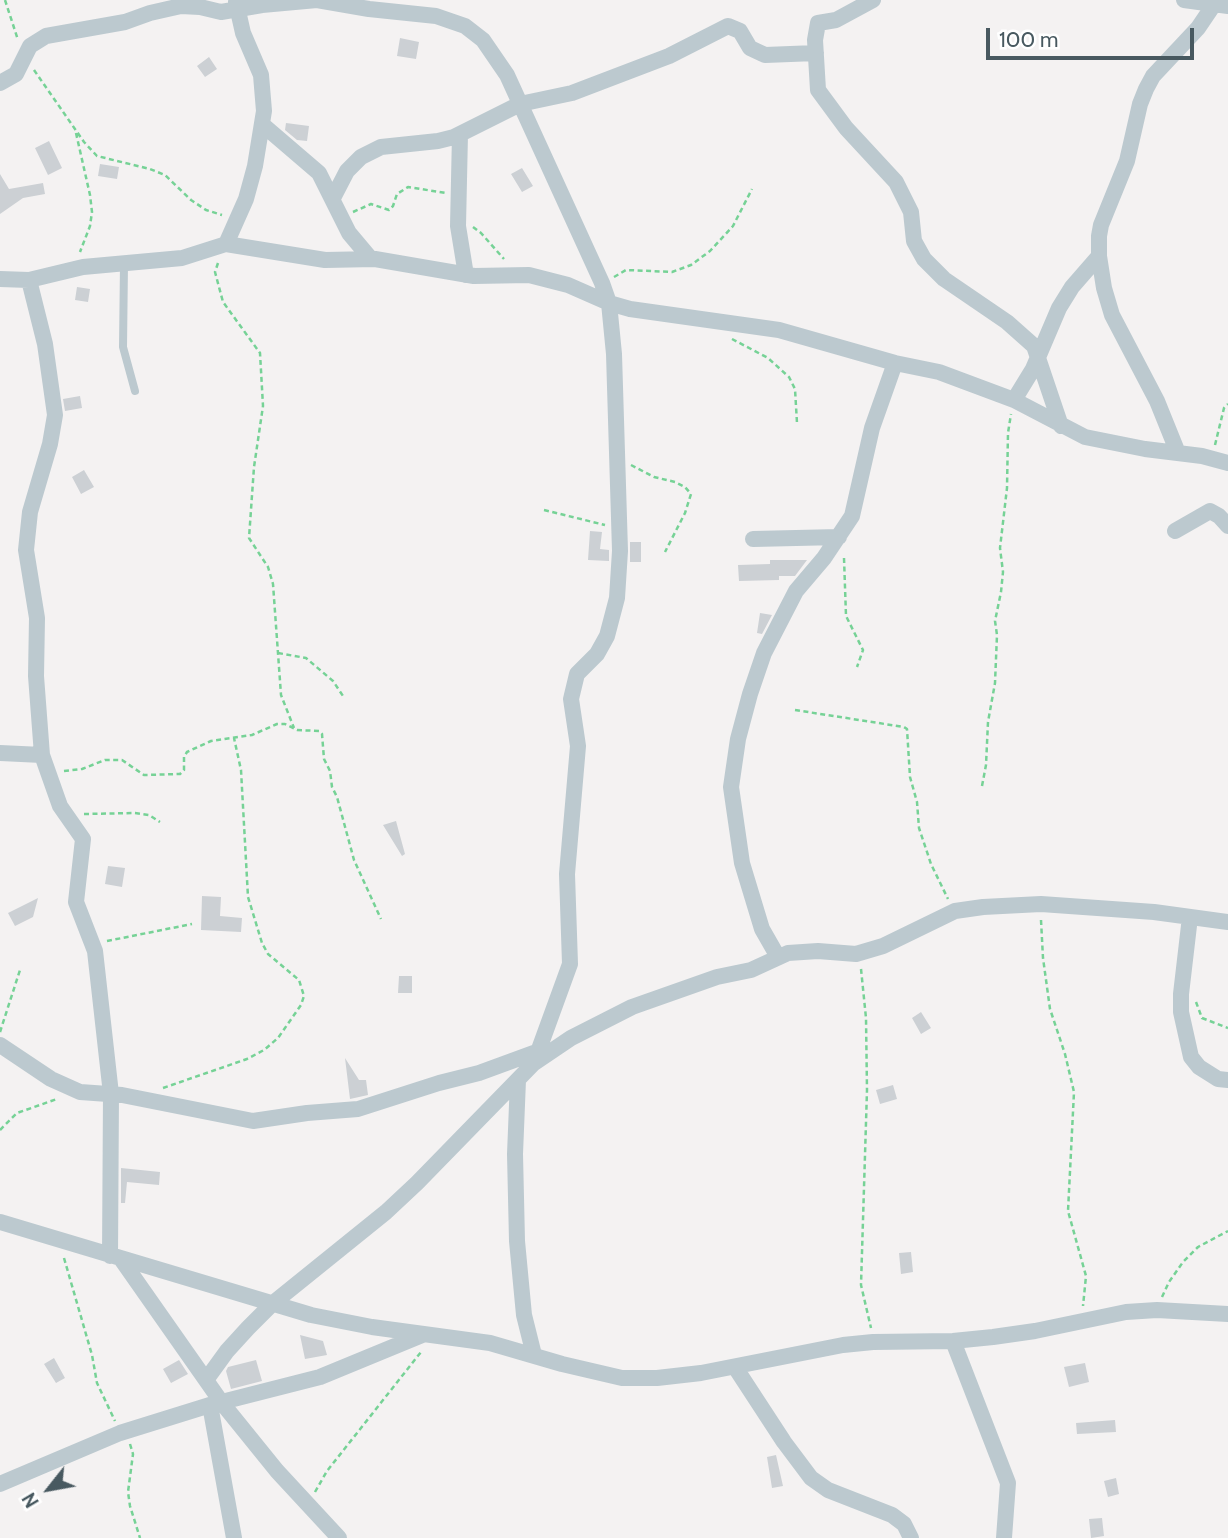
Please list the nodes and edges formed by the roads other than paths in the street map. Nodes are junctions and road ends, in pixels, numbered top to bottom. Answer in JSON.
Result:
{"nodes":[{"id":1,"x":873,"y":0,"type":"edge"},
{"id":2,"x":1184,"y":0,"type":"edge"},
{"id":3,"x":1219,"y":4,"type":"edge"},
{"id":4,"x":237,"y":5,"type":"edge"},
{"id":5,"x":816,"y":53,"type":"junction"},
{"id":6,"x":0,"y":83,"type":"edge"},
{"id":7,"x":520,"y":104,"type":"junction"},
{"id":8,"x":263,"y":125,"type":"junction"},
{"id":9,"x":460,"y":134,"type":"junction"},
{"id":10,"x":333,"y":198,"type":"junction"},
{"id":11,"x":226,"y":244,"type":"junction"},
{"id":12,"x":1099,"y":256,"type":"junction"},
{"id":13,"x":370,"y":258,"type":"junction"},
{"id":14,"x":124,"y":264,"type":"junction"},
{"id":15,"x":466,"y":275,"type":"junction"},
{"id":16,"x":0,"y":279,"type":"edge"},
{"id":17,"x":29,"y":280,"type":"junction"},
{"id":18,"x":608,"y":303,"type":"junction"},
{"id":19,"x":1038,"y":355,"type":"junction"},
{"id":20,"x":895,"y":363,"type":"junction"},
{"id":21,"x":135,"y":391,"type":"dead end"},
{"id":22,"x":1014,"y":400,"type":"junction"},
{"id":23,"x":1061,"y":426,"type":"junction"},
{"id":24,"x":1178,"y":453,"type":"junction"},
{"id":25,"x":1221,"y":461,"type":"edge"},
{"id":26,"x":1228,"y":526,"type":"edge"},
{"id":27,"x":1175,"y":531,"type":"dead end"},
{"id":28,"x":839,"y":537,"type":"junction"},
{"id":29,"x":753,"y":539,"type":"dead end"},
{"id":30,"x":0,"y":753,"type":"edge"},
{"id":31,"x":44,"y":762,"type":"junction"},
{"id":32,"x":1190,"y":917,"type":"junction"},
{"id":33,"x":1228,"y":922,"type":"edge"},
{"id":34,"x":778,"y":957,"type":"junction"},
{"id":35,"x":0,"y":1045,"type":"edge"},
{"id":36,"x":536,"y":1057,"type":"junction"},
{"id":37,"x":518,"y":1080,"type":"junction"},
{"id":38,"x":1228,"y":1080,"type":"edge"},
{"id":39,"x":111,"y":1094,"type":"junction"},
{"id":40,"x":0,"y":1222,"type":"edge"},
{"id":41,"x":115,"y":1257,"type":"junction"},
{"id":42,"x":272,"y":1304,"type":"junction"},
{"id":43,"x":1226,"y":1316,"type":"edge"},
{"id":44,"x":432,"y":1335,"type":"junction"},
{"id":45,"x":953,"y":1341,"type":"junction"},
{"id":46,"x":534,"y":1355,"type":"junction"},
{"id":47,"x":735,"y":1367,"type":"junction"},
{"id":48,"x":206,"y":1380,"type":"junction"},
{"id":49,"x":216,"y":1404,"type":"junction"},
{"id":50,"x":0,"y":1485,"type":"edge"},
{"id":51,"x":234,"y":1538,"type":"edge"},
{"id":52,"x":339,"y":1538,"type":"edge"},
{"id":53,"x":911,"y":1538,"type":"edge"},
{"id":54,"x":1004,"y":1538,"type":"edge"}],
"edges":[{"from":1,"to":5,"type":"street"},
{"from":2,"to":3,"type":"street"},
{"from":3,"to":12,"type":"street"},
{"from":4,"to":6,"type":"street"},
{"from":4,"to":7,"type":"street"},
{"from":4,"to":8,"type":"street"},
{"from":5,"to":7,"type":"street"},
{"from":5,"to":19,"type":"street"},
{"from":7,"to":9,"type":"street"},
{"from":7,"to":18,"type":"street"},
{"from":8,"to":10,"type":"street"},
{"from":8,"to":11,"type":"street"},
{"from":9,"to":10,"type":"street"},
{"from":9,"to":15,"type":"street"},
{"from":10,"to":13,"type":"street"},
{"from":11,"to":13,"type":"street"},
{"from":11,"to":14,"type":"street"},
{"from":12,"to":19,"type":"street"},
{"from":12,"to":24,"type":"street"},
{"from":13,"to":15,"type":"street"},
{"from":14,"to":17,"type":"street"},
{"from":14,"to":21,"type":"lane"},
{"from":15,"to":18,"type":"street"},
{"from":16,"to":17,"type":"street"},
{"from":17,"to":31,"type":"street"},
{"from":18,"to":20,"type":"street"},
{"from":18,"to":36,"type":"street"},
{"from":19,"to":22,"type":"street"},
{"from":19,"to":23,"type":"street"},
{"from":20,"to":22,"type":"street"},
{"from":20,"to":28,"type":"street"},
{"from":22,"to":23,"type":"street"},
{"from":23,"to":24,"type":"street"},
{"from":24,"to":25,"type":"street"},
{"from":26,"to":27,"type":"street"},
{"from":28,"to":29,"type":"street"},
{"from":28,"to":34,"type":"street"},
{"from":30,"to":31,"type":"street"},
{"from":31,"to":39,"type":"street"},
{"from":32,"to":33,"type":"street"},
{"from":32,"to":34,"type":"street"},
{"from":32,"to":38,"type":"street"},
{"from":34,"to":36,"type":"street"},
{"from":35,"to":39,"type":"street"},
{"from":36,"to":37,"type":"street"},
{"from":36,"to":39,"type":"street"},
{"from":37,"to":42,"type":"street"},
{"from":37,"to":46,"type":"street"},
{"from":39,"to":41,"type":"street"},
{"from":40,"to":41,"type":"street"},
{"from":41,"to":42,"type":"street"},
{"from":41,"to":48,"type":"street"},
{"from":42,"to":44,"type":"street"},
{"from":42,"to":48,"type":"street"},
{"from":43,"to":45,"type":"street"},
{"from":44,"to":46,"type":"street"},
{"from":44,"to":49,"type":"street"},
{"from":45,"to":47,"type":"street"},
{"from":45,"to":54,"type":"street"},
{"from":46,"to":47,"type":"street"},
{"from":47,"to":53,"type":"street"},
{"from":48,"to":49,"type":"street"},
{"from":49,"to":50,"type":"street"},
{"from":49,"to":51,"type":"street"},
{"from":49,"to":52,"type":"street"}]}
